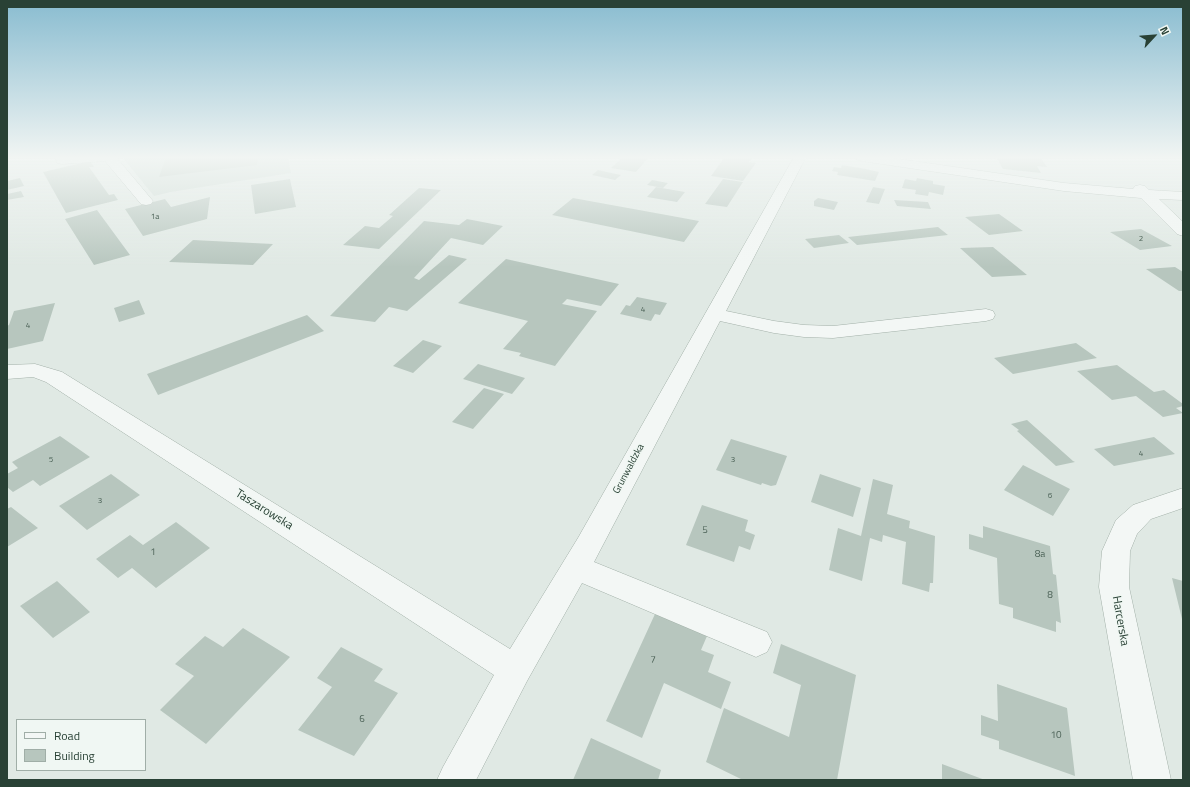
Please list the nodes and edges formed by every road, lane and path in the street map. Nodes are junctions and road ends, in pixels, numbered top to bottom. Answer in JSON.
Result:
{"nodes":[{"id":1,"x":140,"y":194,"type":"edge"},
{"id":2,"x":780,"y":194,"type":"edge"},
{"id":3,"x":1145,"y":194,"type":"joint"},
{"id":4,"x":1183,"y":196,"type":"edge"},
{"id":5,"x":146,"y":201,"type":"dead end"},
{"id":6,"x":1183,"y":231,"type":"edge"},
{"id":7,"x":713,"y":314,"type":"junction"},
{"id":8,"x":986,"y":315,"type":"dead end"},
{"id":9,"x":7,"y":372,"type":"edge"},
{"id":10,"x":1183,"y":498,"type":"edge"},
{"id":11,"x":575,"y":567,"type":"junction"},
{"id":12,"x":756,"y":642,"type":"dead end"},
{"id":13,"x":515,"y":670,"type":"junction"},
{"id":14,"x":456,"y":780,"type":"edge"},
{"id":15,"x":1152,"y":780,"type":"edge"}],
"edges":[{"from":1,"to":5,"type":"street"},
{"from":2,"to":7,"type":"street","name":"Grunwaldzka"},
{"from":3,"to":4,"type":"street"},
{"from":3,"to":6,"type":"street"},
{"from":7,"to":8,"type":"street"},
{"from":7,"to":11,"type":"street","name":"Grunwaldzka"},
{"from":9,"to":13,"type":"street","name":"Taszarowska"},
{"from":10,"to":15,"type":"street","name":"Harcerska"},
{"from":11,"to":12,"type":"street"},
{"from":11,"to":13,"type":"street","name":"Grunwaldzka"},
{"from":13,"to":14,"type":"street","name":"Grunwaldzka"}]}
